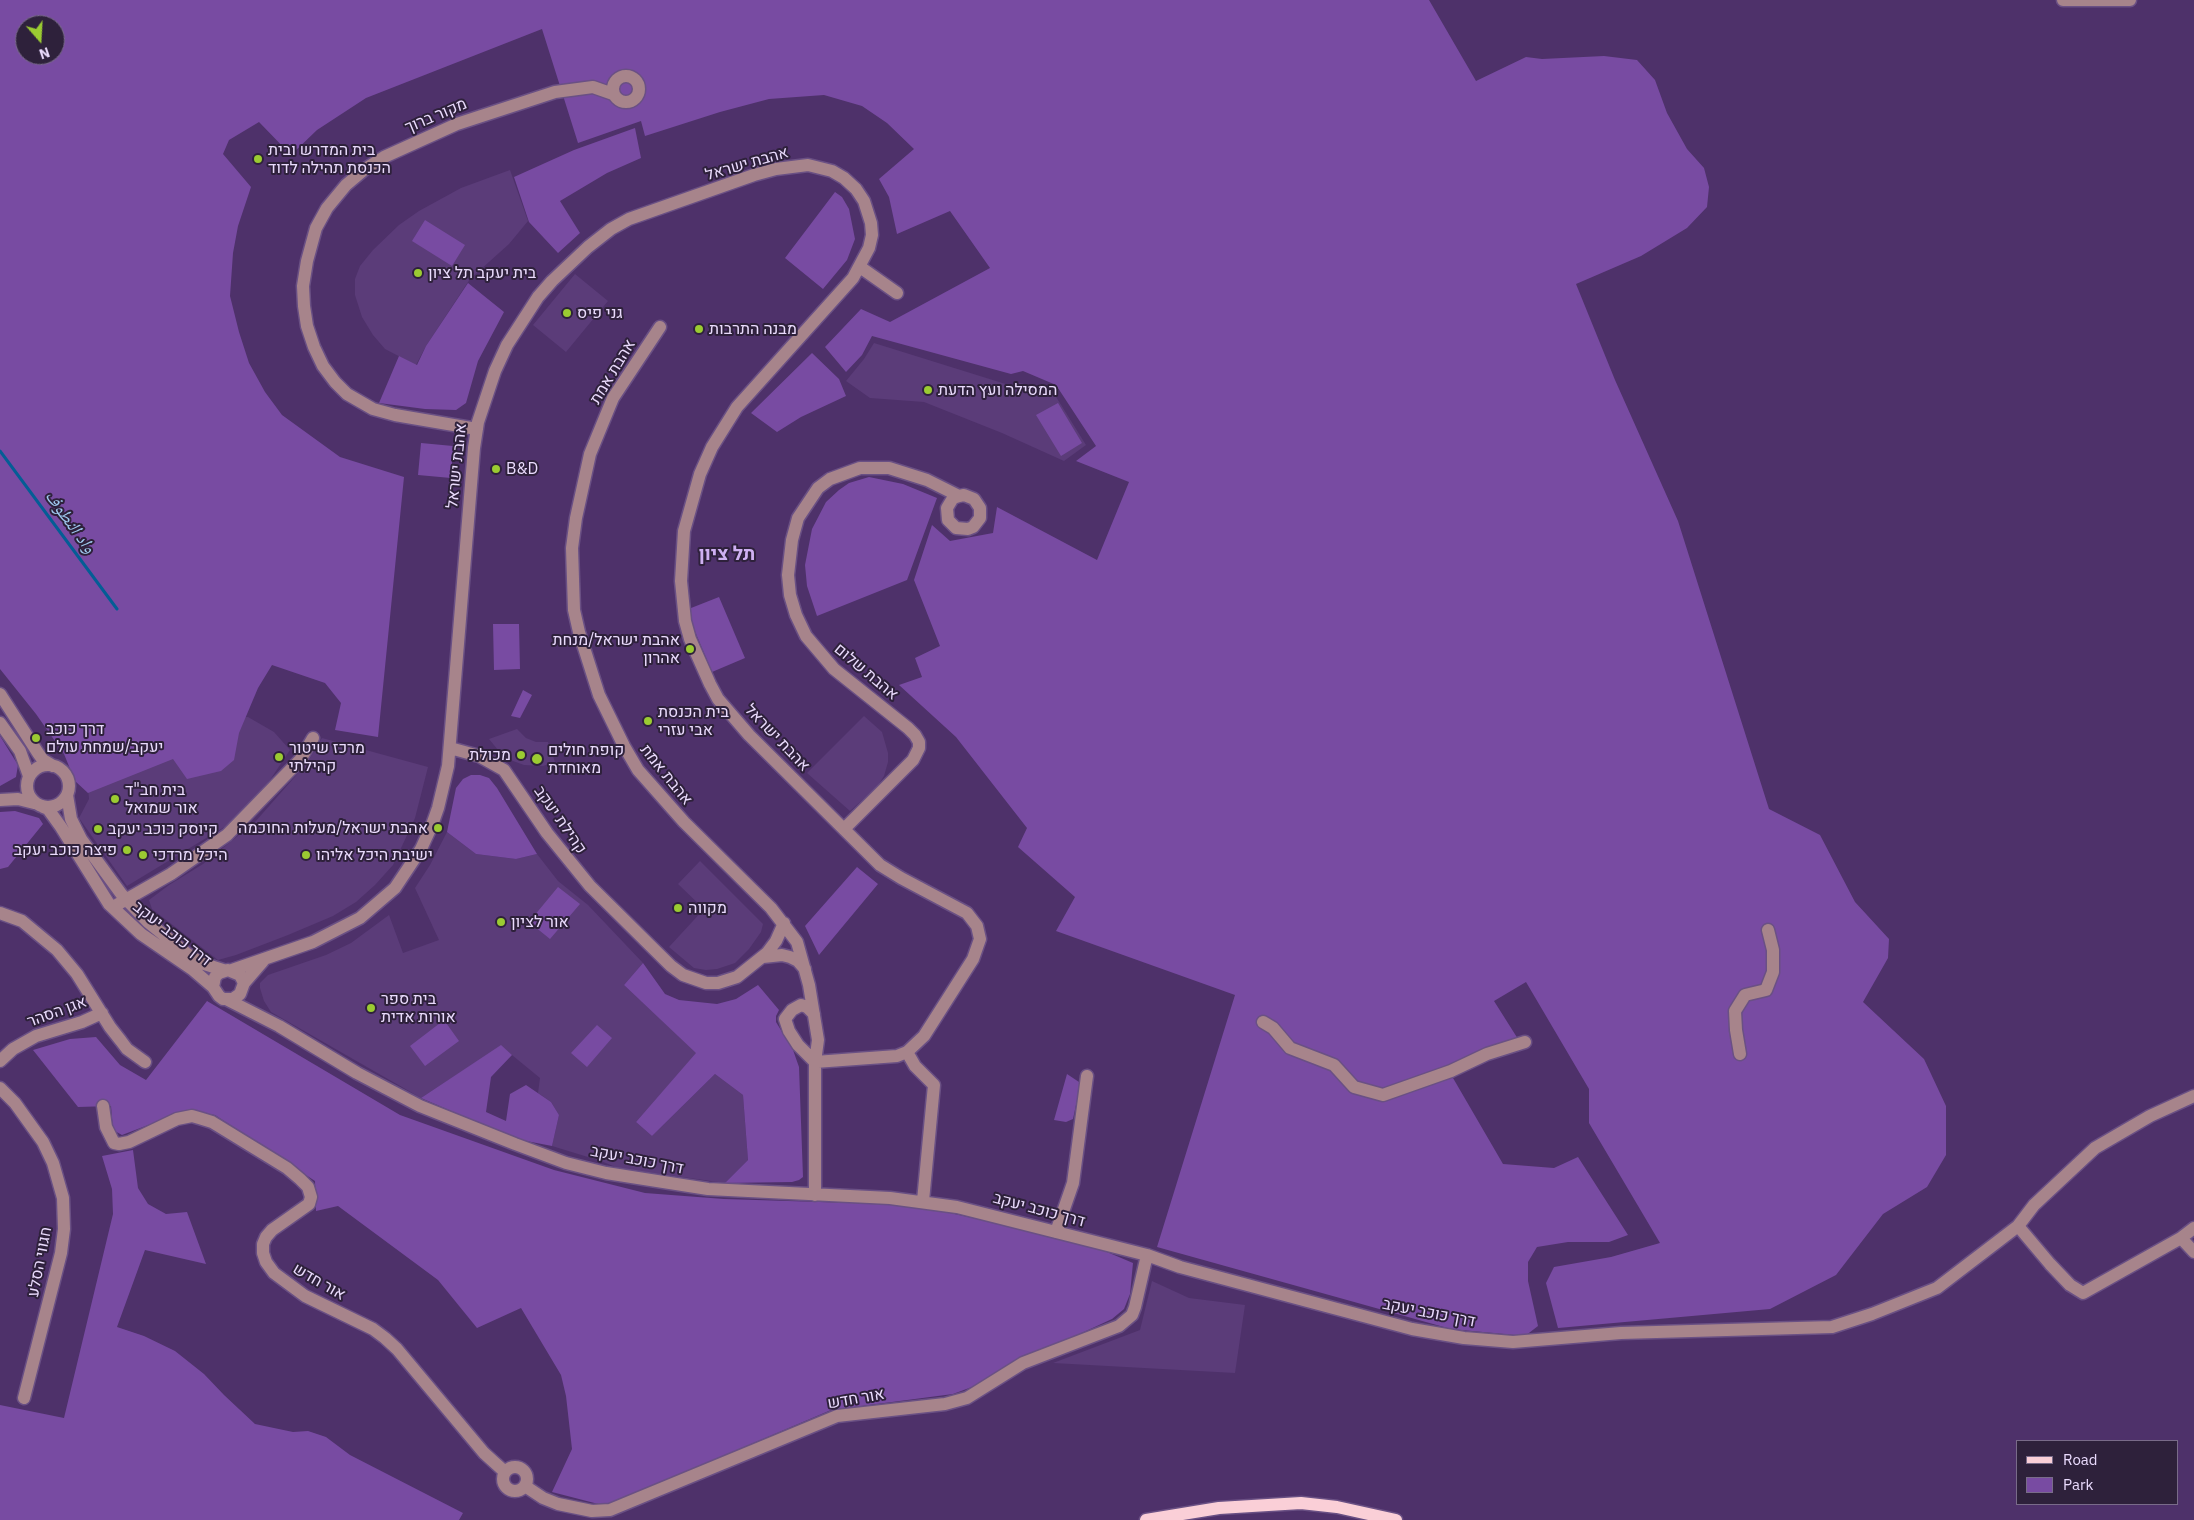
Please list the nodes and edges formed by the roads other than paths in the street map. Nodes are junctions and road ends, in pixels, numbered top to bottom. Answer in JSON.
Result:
{"nodes":[{"id":1,"x":2063,"y":0,"type":"edge"},
{"id":2,"x":2130,"y":0,"type":"edge"},
{"id":3,"x":614,"y":88,"type":"dead end"},
{"id":4,"x":860,"y":266,"type":"junction"},
{"id":5,"x":897,"y":294,"type":"dead end"},
{"id":6,"x":660,"y":327,"type":"dead end"},
{"id":7,"x":477,"y":429,"type":"junction"},
{"id":8,"x":954,"y":499,"type":"dead end"},
{"id":9,"x":0,"y":694,"type":"edge"},
{"id":10,"x":0,"y":722,"type":"edge"},
{"id":11,"x":313,"y":738,"type":"dead end"},
{"id":12,"x":450,"y":748,"type":"junction"},
{"id":13,"x":53,"y":766,"type":"junction"},
{"id":14,"x":28,"y":779,"type":"junction"},
{"id":15,"x":67,"y":795,"type":"junction"},
{"id":16,"x":0,"y":799,"type":"edge"},
{"id":17,"x":39,"y":805,"type":"junction"},
{"id":18,"x":844,"y":829,"type":"junction"},
{"id":19,"x":127,"y":900,"type":"junction"},
{"id":20,"x":113,"y":907,"type":"junction"},
{"id":21,"x":0,"y":913,"type":"edge"},
{"id":22,"x":784,"y":923,"type":"junction"},
{"id":23,"x":1768,"y":930,"type":"dead end"},
{"id":24,"x":763,"y":957,"type":"junction"},
{"id":25,"x":266,"y":958,"type":"junction"},
{"id":26,"x":805,"y":969,"type":"junction"},
{"id":27,"x":228,"y":970,"type":"junction"},
{"id":28,"x":244,"y":985,"type":"junction"},
{"id":29,"x":213,"y":987,"type":"junction"},
{"id":30,"x":228,"y":1000,"type":"junction"},
{"id":31,"x":102,"y":1013,"type":"junction"},
{"id":32,"x":814,"y":1014,"type":"junction"},
{"id":33,"x":261,"y":1017,"type":"junction"},
{"id":34,"x":1263,"y":1022,"type":"dead end"},
{"id":35,"x":1525,"y":1042,"type":"dead end"},
{"id":36,"x":907,"y":1052,"type":"junction"},
{"id":37,"x":1740,"y":1054,"type":"dead end"},
{"id":38,"x":0,"y":1061,"type":"edge"},
{"id":39,"x":145,"y":1062,"type":"dead end"},
{"id":40,"x":815,"y":1062,"type":"junction"},
{"id":41,"x":1087,"y":1076,"type":"dead end"},
{"id":42,"x":0,"y":1088,"type":"edge"},
{"id":43,"x":2194,"y":1096,"type":"edge"},
{"id":44,"x":103,"y":1106,"type":"dead end"},
{"id":45,"x":815,"y":1195,"type":"junction"},
{"id":46,"x":923,"y":1201,"type":"junction"},
{"id":47,"x":2018,"y":1226,"type":"junction"},
{"id":48,"x":2194,"y":1228,"type":"edge"},
{"id":49,"x":1056,"y":1232,"type":"junction"},
{"id":50,"x":2181,"y":1238,"type":"junction"},
{"id":51,"x":2194,"y":1252,"type":"edge"},
{"id":52,"x":1147,"y":1256,"type":"junction"},
{"id":53,"x":24,"y":1398,"type":"dead end"},
{"id":54,"x":1146,"y":1520,"type":"edge"},
{"id":55,"x":1396,"y":1520,"type":"edge"}],
"edges":[{"from":1,"to":2,"type":"street"},
{"from":3,"to":7,"type":"street","name":"מקור ברוך"},
{"from":4,"to":5,"type":"street"},
{"from":4,"to":7,"type":"street","name":"אהבת ישראל"},
{"from":4,"to":18,"type":"street","name":"אהבת ישראל"},
{"from":6,"to":22,"type":"street","name":"אהבת אמת"},
{"from":7,"to":12,"type":"street","name":"אהבת ישראל"},
{"from":8,"to":18,"type":"street","name":"אהבת שלום"},
{"from":9,"to":13,"type":"street"},
{"from":10,"to":14,"type":"street"},
{"from":11,"to":19,"type":"street"},
{"from":12,"to":24,"type":"street","name":"קהילת יעקב"},
{"from":12,"to":25,"type":"street","name":"אהבת ישראל"},
{"from":13,"to":14,"type":"street"},
{"from":13,"to":15,"type":"street"},
{"from":14,"to":16,"type":"street"},
{"from":14,"to":17,"type":"street"},
{"from":15,"to":17,"type":"street"},
{"from":15,"to":19,"type":"street","name":"דרך כוכב יעקב"},
{"from":16,"to":17,"type":"street"},
{"from":17,"to":20,"type":"street","name":"דרך כוכב יעקב"},
{"from":18,"to":36,"type":"street","name":"אהבת ישראל"},
{"from":19,"to":20,"type":"street"},
{"from":19,"to":27,"type":"street","name":"דרך כוכב יעקב"},
{"from":20,"to":29,"type":"street","name":"דרך כוכב יעקב"},
{"from":21,"to":31,"type":"street"},
{"from":22,"to":24,"type":"street","name":"קהילת יעקב"},
{"from":22,"to":26,"type":"street","name":"אהבת אמת"},
{"from":23,"to":37,"type":"street"},
{"from":24,"to":26,"type":"street"},
{"from":25,"to":27,"type":"street","name":"אהבת ישראל"},
{"from":25,"to":28,"type":"street"},
{"from":26,"to":32,"type":"street","name":"אהבת אמת"},
{"from":27,"to":28,"type":"street"},
{"from":27,"to":29,"type":"street"},
{"from":28,"to":30,"type":"street"},
{"from":28,"to":33,"type":"street","name":"דרך כוכב יעקב"},
{"from":29,"to":30,"type":"street"},
{"from":30,"to":33,"type":"street","name":"דרך כוכב יעקב"},
{"from":31,"to":38,"type":"street","name":"אגן הסהר"},
{"from":31,"to":39,"type":"street"},
{"from":32,"to":40,"type":"street","name":"אהבת אמת"},
{"from":32,"to":40,"type":"street"},
{"from":33,"to":45,"type":"street","name":"דרך כוכב יעקב"},
{"from":34,"to":35,"type":"street"},
{"from":36,"to":40,"type":"street"},
{"from":36,"to":46,"type":"street"},
{"from":40,"to":45,"type":"street","name":"אהבת אמת"},
{"from":41,"to":49,"type":"street"},
{"from":42,"to":53,"type":"street","name":"חגווי הסלע"},
{"from":43,"to":47,"type":"street","name":"דרך כוכב יעקב"},
{"from":44,"to":52,"type":"street","name":"אור חדש"},
{"from":45,"to":46,"type":"street","name":"דרך כוכב יעקב"},
{"from":46,"to":49,"type":"street","name":"דרך כוכב יעקב"},
{"from":47,"to":50,"type":"street"},
{"from":47,"to":52,"type":"street","name":"דרך כוכב יעקב"},
{"from":48,"to":50,"type":"street"},
{"from":49,"to":52,"type":"street","name":"דרך כוכב יעקב"},
{"from":50,"to":51,"type":"street"},
{"from":54,"to":55,"type":"main road"}]}
